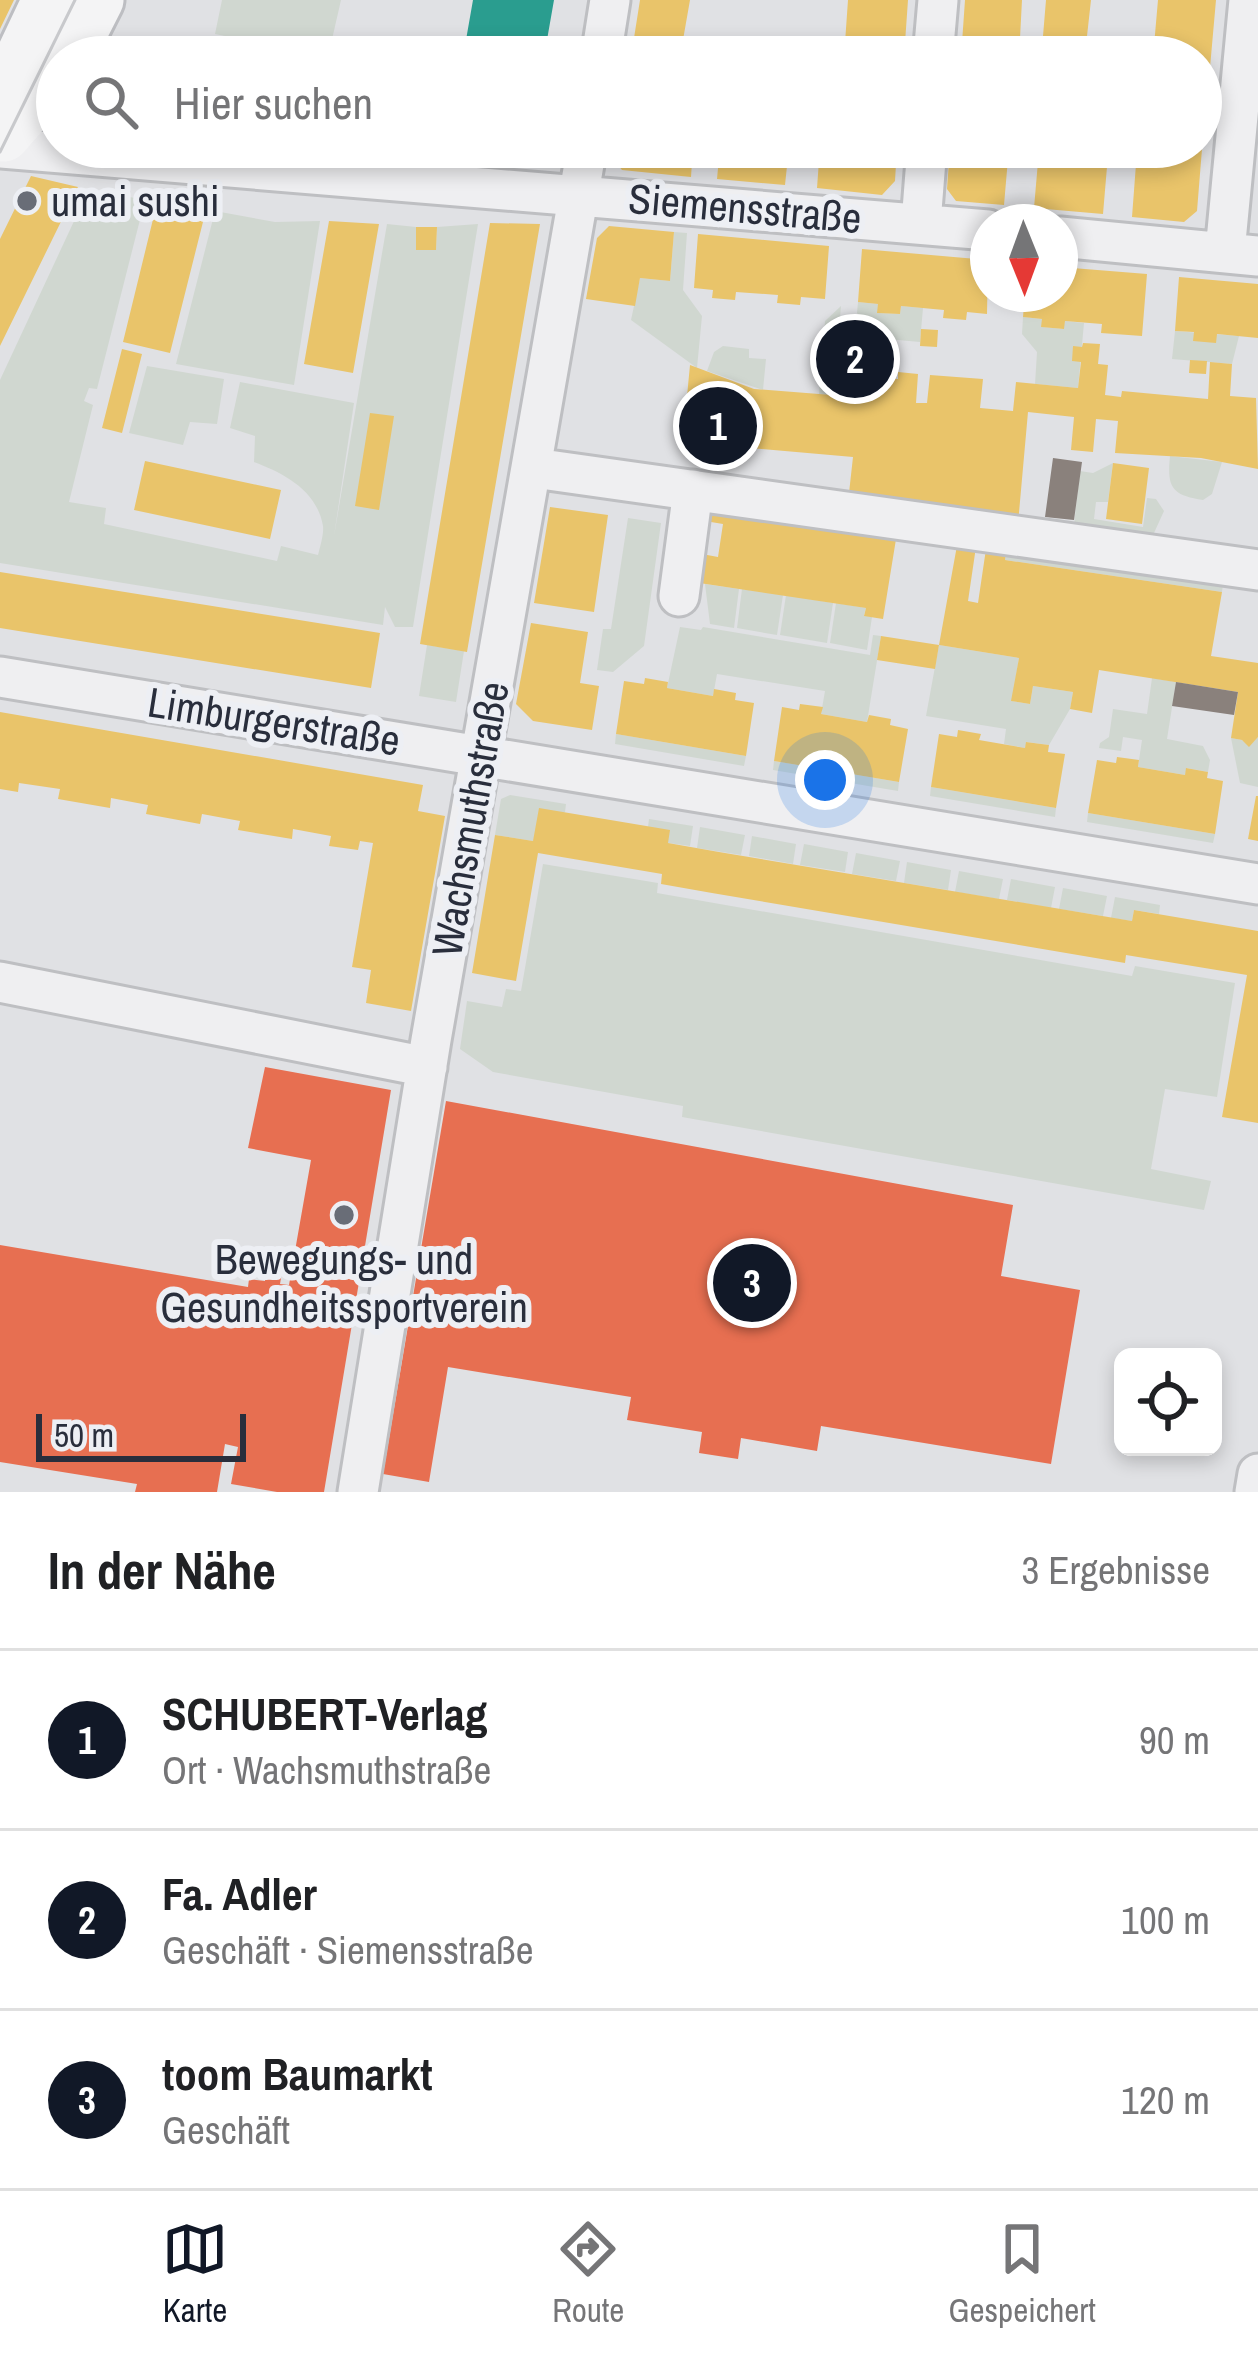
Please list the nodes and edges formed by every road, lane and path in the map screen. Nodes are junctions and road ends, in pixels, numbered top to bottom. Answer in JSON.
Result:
{"nodes":[{"id":1,"x":48,"y":0,"type":"edge"},
{"id":2,"x":98,"y":0,"type":"edge"},
{"id":3,"x":610,"y":0,"type":"edge"},
{"id":4,"x":938,"y":0,"type":"edge"},
{"id":5,"x":1249,"y":0,"type":"edge"},
{"id":6,"x":80,"y":36,"type":"edge"},
{"id":7,"x":605,"y":36,"type":"edge"},
{"id":8,"x":935,"y":36,"type":"edge"},
{"id":9,"x":36,"y":100,"type":"edge"},
{"id":10,"x":0,"y":128,"type":"edge"},
{"id":11,"x":0,"y":144,"type":"edge"},
{"id":12,"x":36,"y":147,"type":"edge"},
{"id":13,"x":278,"y":168,"type":"edge"},
{"id":14,"x":584,"y":168,"type":"edge"},
{"id":15,"x":925,"y":168,"type":"edge"},
{"id":16,"x":580,"y":194,"type":"junction"},
{"id":17,"x":921,"y":224,"type":"junction"},
{"id":18,"x":970,"y":228,"type":"edge"},
{"id":19,"x":1078,"y":239,"type":"edge"},
{"id":20,"x":1242,"y":254,"type":"edge"},
{"id":21,"x":533,"y":468,"type":"junction"},
{"id":22,"x":693,"y":490,"type":"junction"},
{"id":23,"x":1258,"y":570,"type":"edge"},
{"id":24,"x":679,"y":596,"type":"dead end"},
{"id":25,"x":0,"y":676,"type":"edge"},
{"id":26,"x":482,"y":754,"type":"junction"},
{"id":27,"x":1258,"y":884,"type":"edge"},
{"id":28,"x":0,"y":982,"type":"edge"},
{"id":29,"x":427,"y":1066,"type":"junction"},
{"id":30,"x":1258,"y":1474,"type":"edge"},
{"id":31,"x":358,"y":1492,"type":"edge"},
{"id":32,"x":1255,"y":1492,"type":"edge"}],
"edges":[{"from":1,"to":10,"type":"main road"},
{"from":2,"to":6,"type":"main road"},
{"from":3,"to":7,"type":"street"},
{"from":4,"to":8,"type":"street"},
{"from":5,"to":20,"type":"street"},
{"from":9,"to":11,"type":"main road"},
{"from":11,"to":12,"type":"street","name":"Siemensstraße"},
{"from":13,"to":16,"type":"street","name":"Siemensstraße"},
{"from":14,"to":16,"type":"street","name":"Wachsmuthstraße"},
{"from":15,"to":17,"type":"street"},
{"from":16,"to":17,"type":"street","name":"Siemensstraße"},
{"from":16,"to":21,"type":"street","name":"Wachsmuthstraße"},
{"from":17,"to":18,"type":"street","name":"Siemensstraße"},
{"from":19,"to":20,"type":"street"},
{"from":21,"to":22,"type":"street"},
{"from":21,"to":26,"type":"street","name":"Wachsmuthstraße"},
{"from":22,"to":23,"type":"street"},
{"from":22,"to":24,"type":"street"},
{"from":25,"to":26,"type":"street","name":"Limburgerstraße"},
{"from":26,"to":27,"type":"street","name":"Limburgerstraße"},
{"from":26,"to":29,"type":"street","name":"Wachsmuthstraße"},
{"from":28,"to":29,"type":"street"},
{"from":29,"to":31,"type":"street","name":"Wachsmuthstraße"},
{"from":30,"to":32,"type":"street"}]}
